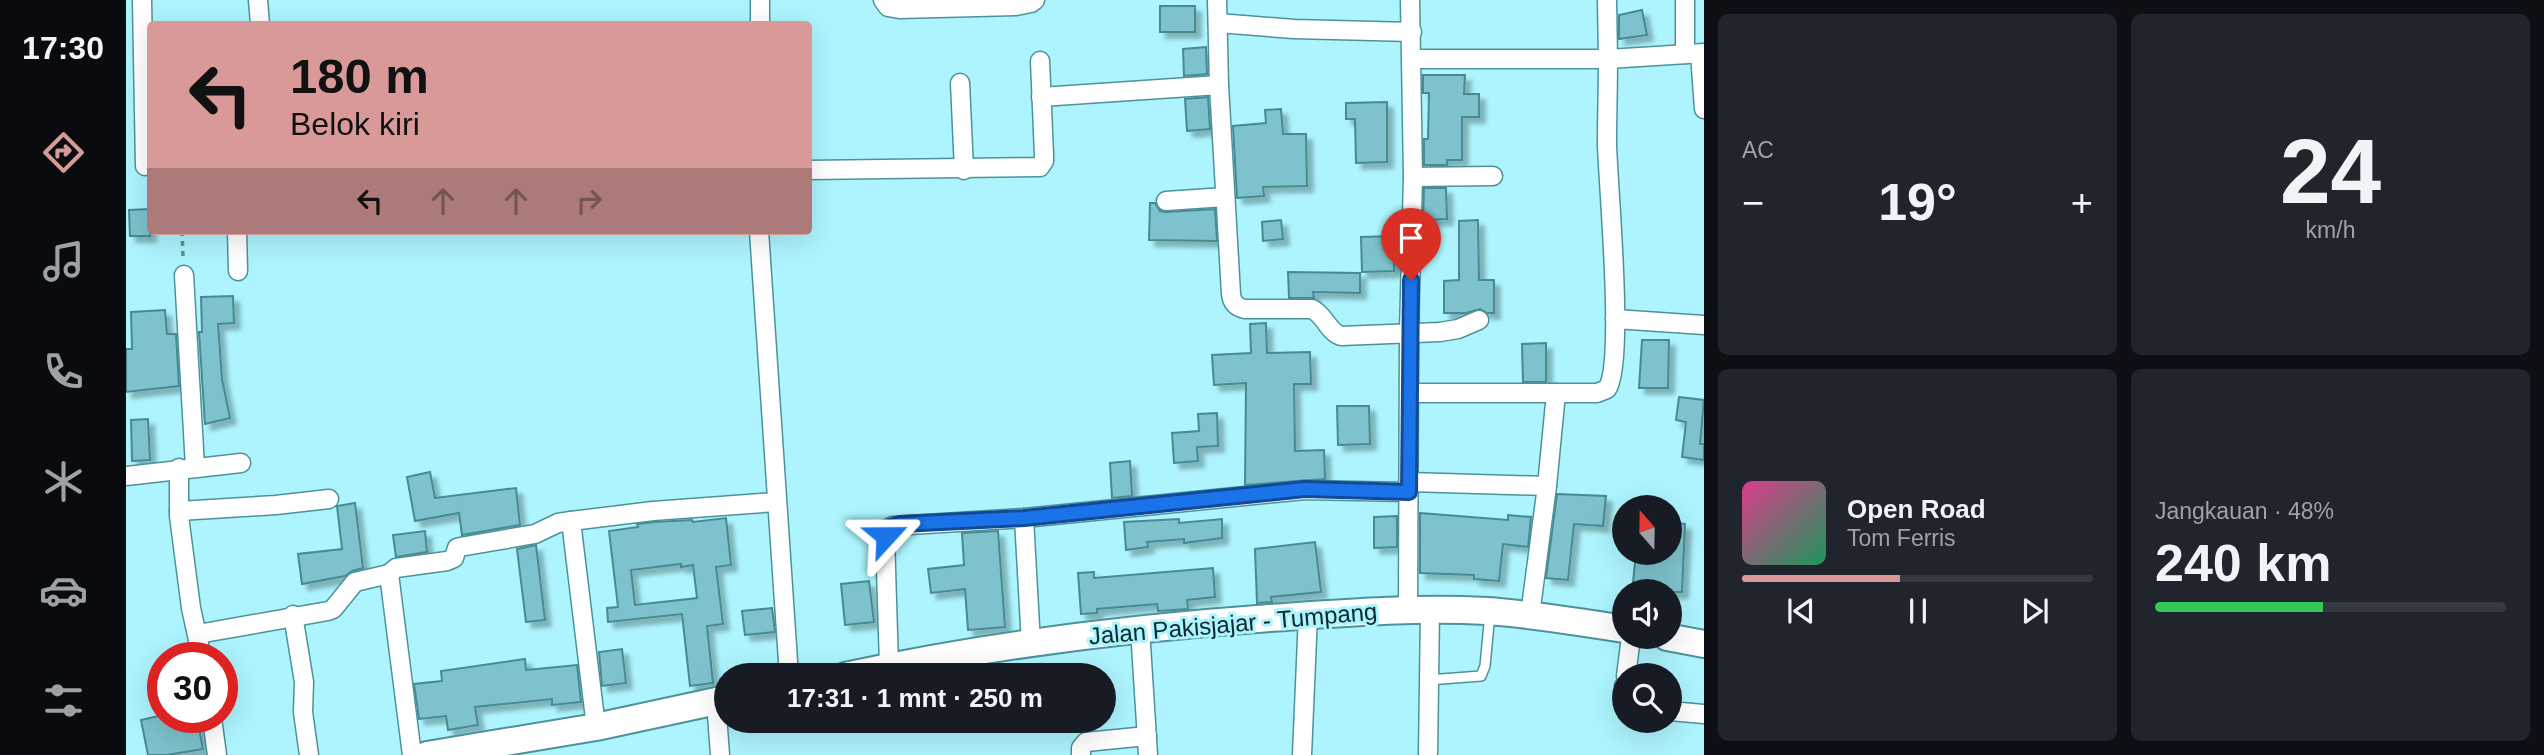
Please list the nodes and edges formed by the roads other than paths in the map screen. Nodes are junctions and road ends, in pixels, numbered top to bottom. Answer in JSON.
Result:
{"nodes":[{"id":1,"x":142,"y":0,"type":"edge"},
{"id":2,"x":258,"y":0,"type":"edge"},
{"id":3,"x":760,"y":0,"type":"edge"},
{"id":4,"x":883,"y":0,"type":"edge"},
{"id":5,"x":1035,"y":0,"type":"edge"},
{"id":6,"x":1217,"y":0,"type":"edge"},
{"id":7,"x":1410,"y":0,"type":"edge"},
{"id":8,"x":1607,"y":0,"type":"edge"},
{"id":9,"x":1685,"y":0,"type":"edge"},
{"id":10,"x":961,"y":4,"type":"edge"},
{"id":11,"x":260,"y":21,"type":"edge"},
{"id":12,"x":760,"y":21,"type":"edge"},
{"id":13,"x":1218,"y":23,"type":"junction"},
{"id":14,"x":1412,"y":32,"type":"junction"},
{"id":15,"x":1696,"y":54,"type":"edge"},
{"id":16,"x":1412,"y":59,"type":"junction"},
{"id":17,"x":1608,"y":59,"type":"junction"},
{"id":18,"x":1040,"y":61,"type":"dead end"},
{"id":19,"x":960,"y":83,"type":"dead end"},
{"id":20,"x":1219,"y":85,"type":"junction"},
{"id":21,"x":1041,"y":97,"type":"junction"},
{"id":22,"x":1704,"y":110,"type":"edge"},
{"id":23,"x":147,"y":138,"type":"edge"},
{"id":24,"x":126,"y":166,"type":"edge"},
{"id":25,"x":147,"y":166,"type":"edge"},
{"id":26,"x":812,"y":170,"type":"edge"},
{"id":27,"x":964,"y":170,"type":"junction"},
{"id":28,"x":1493,"y":176,"type":"dead end"},
{"id":29,"x":1413,"y":177,"type":"junction"},
{"id":30,"x":1224,"y":197,"type":"junction"},
{"id":31,"x":1166,"y":201,"type":"dead end"},
{"id":32,"x":237,"y":235,"type":"edge"},
{"id":33,"x":759,"y":235,"type":"edge"},
{"id":34,"x":238,"y":271,"type":"dead end"},
{"id":35,"x":184,"y":275,"type":"road end"},
{"id":36,"x":1615,"y":318,"type":"junction"},
{"id":37,"x":1479,"y":320,"type":"dead end"},
{"id":38,"x":1704,"y":325,"type":"edge"},
{"id":39,"x":1409,"y":332,"type":"junction"},
{"id":40,"x":1410,"y":393,"type":"junction"},
{"id":41,"x":1556,"y":393,"type":"junction"},
{"id":42,"x":242,"y":463,"type":"dead end"},
{"id":43,"x":187,"y":467,"type":"junction"},
{"id":44,"x":126,"y":476,"type":"edge"},
{"id":45,"x":1547,"y":486,"type":"junction"},
{"id":46,"x":1409,"y":487,"type":"junction"},
{"id":47,"x":329,"y":499,"type":"dead end"},
{"id":48,"x":776,"y":502,"type":"junction"},
{"id":49,"x":179,"y":511,"type":"junction"},
{"id":50,"x":1024,"y":518,"type":"junction"},
{"id":51,"x":571,"y":521,"type":"junction"},
{"id":52,"x":389,"y":574,"type":"junction"},
{"id":53,"x":1419,"y":610,"type":"junction"},
{"id":54,"x":1490,"y":611,"type":"junction"},
{"id":55,"x":293,"y":615,"type":"junction"},
{"id":56,"x":1308,"y":615,"type":"junction"},
{"id":57,"x":1530,"y":615,"type":"junction"},
{"id":58,"x":1612,"y":627,"type":"edge"},
{"id":59,"x":1140,"y":629,"type":"junction"},
{"id":60,"x":198,"y":634,"type":"junction"},
{"id":61,"x":1682,"y":640,"type":"edge"},
{"id":62,"x":199,"y":642,"type":"edge"},
{"id":63,"x":1031,"y":644,"type":"junction"},
{"id":64,"x":1704,"y":644,"type":"edge"},
{"id":65,"x":788,"y":663,"type":"edge"},
{"id":66,"x":889,"y":663,"type":"edge"},
{"id":67,"x":906,"y":663,"type":"edge"},
{"id":68,"x":1428,"y":680,"type":"junction"},
{"id":69,"x":714,"y":702,"type":"edge"},
{"id":70,"x":1682,"y":712,"type":"edge"},
{"id":71,"x":1704,"y":715,"type":"edge"},
{"id":72,"x":596,"y":727,"type":"junction"},
{"id":73,"x":214,"y":733,"type":"edge"},
{"id":74,"x":720,"y":733,"type":"edge"},
{"id":75,"x":1146,"y":736,"type":"junction"},
{"id":76,"x":217,"y":755,"type":"edge"},
{"id":77,"x":309,"y":755,"type":"edge"},
{"id":78,"x":412,"y":755,"type":"edge"},
{"id":79,"x":427,"y":755,"type":"edge"},
{"id":80,"x":720,"y":755,"type":"edge"},
{"id":81,"x":1081,"y":755,"type":"edge"},
{"id":82,"x":1148,"y":755,"type":"edge"},
{"id":83,"x":1302,"y":755,"type":"edge"},
{"id":84,"x":1428,"y":755,"type":"edge"}],
"edges":[{"from":1,"to":23,"type":"street"},
{"from":2,"to":11,"type":"street"},
{"from":3,"to":12,"type":"street"},
{"from":4,"to":10,"type":"street"},
{"from":5,"to":10,"type":"street"},
{"from":6,"to":13,"type":"street"},
{"from":7,"to":14,"type":"street"},
{"from":8,"to":17,"type":"street"},
{"from":9,"to":15,"type":"street"},
{"from":13,"to":14,"type":"street"},
{"from":13,"to":20,"type":"street"},
{"from":14,"to":16,"type":"street"},
{"from":15,"to":17,"type":"street"},
{"from":15,"to":22,"type":"street"},
{"from":16,"to":17,"type":"street"},
{"from":16,"to":29,"type":"street"},
{"from":17,"to":36,"type":"street"},
{"from":18,"to":21,"type":"street"},
{"from":19,"to":27,"type":"street"},
{"from":20,"to":21,"type":"street"},
{"from":20,"to":30,"type":"street"},
{"from":21,"to":27,"type":"street"},
{"from":24,"to":25,"type":"street"},
{"from":26,"to":27,"type":"street"},
{"from":28,"to":29,"type":"street"},
{"from":29,"to":39,"type":"street"},
{"from":30,"to":31,"type":"street"},
{"from":30,"to":39,"type":"street"},
{"from":32,"to":34,"type":"street"},
{"from":33,"to":48,"type":"street"},
{"from":35,"to":43,"type":"street"},
{"from":36,"to":38,"type":"street"},
{"from":36,"to":41,"type":"street"},
{"from":37,"to":39,"type":"street"},
{"from":39,"to":40,"type":"street"},
{"from":40,"to":41,"type":"street"},
{"from":40,"to":46,"type":"street"},
{"from":41,"to":45,"type":"street"},
{"from":42,"to":43,"type":"street"},
{"from":43,"to":44,"type":"street"},
{"from":43,"to":49,"type":"street"},
{"from":45,"to":46,"type":"street"},
{"from":45,"to":57,"type":"street"},
{"from":46,"to":50,"type":"street"},
{"from":46,"to":53,"type":"street"},
{"from":47,"to":49,"type":"street"},
{"from":48,"to":51,"type":"street"},
{"from":48,"to":65,"type":"street"},
{"from":49,"to":60,"type":"street"},
{"from":50,"to":63,"type":"street"},
{"from":50,"to":66,"type":"street"},
{"from":51,"to":52,"type":"street"},
{"from":51,"to":72,"type":"street"},
{"from":52,"to":55,"type":"street"},
{"from":52,"to":78,"type":"street"},
{"from":53,"to":54,"type":"main road","name":"Jalan Pakisjajar - Tumpang"},
{"from":53,"to":56,"type":"main road","name":"Jalan Pakisjajar - Tumpang"},
{"from":53,"to":68,"type":"street"},
{"from":54,"to":57,"type":"main road","name":"Jalan Pakisjajar - Tumpang"},
{"from":54,"to":68,"type":"lane"},
{"from":55,"to":60,"type":"street"},
{"from":55,"to":77,"type":"street"},
{"from":56,"to":59,"type":"main road","name":"Jalan Pakisjajar - Tumpang"},
{"from":56,"to":83,"type":"street"},
{"from":57,"to":58,"type":"main road","name":"Jalan Pakisjajar - Tumpang"},
{"from":59,"to":63,"type":"main road","name":"Jalan Pakisjajar - Tumpang"},
{"from":59,"to":75,"type":"street"},
{"from":60,"to":62,"type":"street"},
{"from":61,"to":64,"type":"main road"},
{"from":63,"to":67,"type":"main road","name":"Jalan Pakisjajar - Tumpang"},
{"from":68,"to":84,"type":"street"},
{"from":69,"to":72,"type":"main road"},
{"from":70,"to":71,"type":"street"},
{"from":72,"to":79,"type":"main road"},
{"from":73,"to":76,"type":"street"},
{"from":74,"to":80,"type":"street"},
{"from":75,"to":81,"type":"street"},
{"from":75,"to":82,"type":"street"}]}
